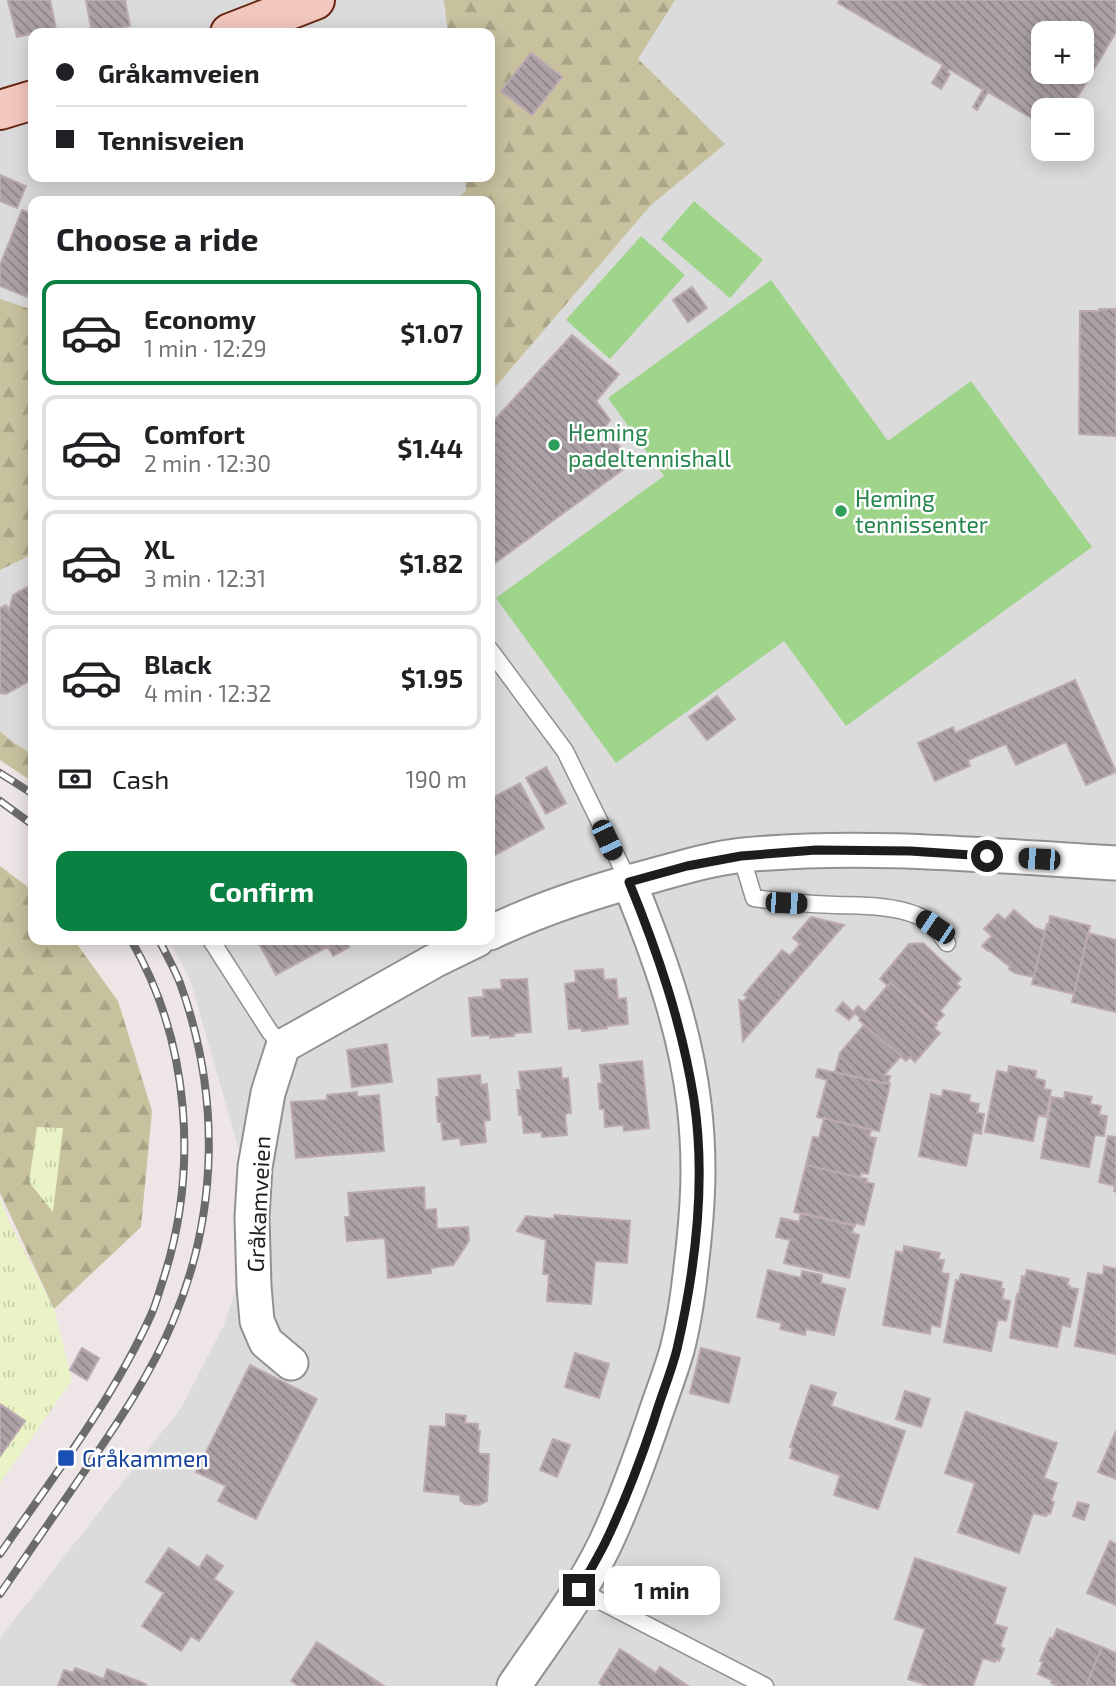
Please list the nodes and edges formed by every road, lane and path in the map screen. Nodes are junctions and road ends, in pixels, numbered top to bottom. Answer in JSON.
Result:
{"nodes":[{"id":1,"x":315,"y":0,"type":"edge"},
{"id":2,"x":243,"y":28,"type":"edge"},
{"id":3,"x":28,"y":102,"type":"edge"},
{"id":4,"x":0,"y":110,"type":"edge"},
{"id":5,"x":495,"y":657,"type":"edge"},
{"id":6,"x":741,"y":856,"type":"junction"},
{"id":7,"x":1116,"y":863,"type":"edge"},
{"id":8,"x":629,"y":882,"type":"junction"},
{"id":9,"x":495,"y":931,"type":"edge"},
{"id":10,"x":947,"y":943,"type":"dead end"},
{"id":11,"x":214,"y":945,"type":"edge"},
{"id":12,"x":467,"y":945,"type":"edge"},
{"id":13,"x":283,"y":1046,"type":"junction"},
{"id":14,"x":291,"y":1363,"type":"dead end"},
{"id":15,"x":579,"y":1590,"type":"junction"},
{"id":16,"x":514,"y":1686,"type":"edge"},
{"id":17,"x":765,"y":1686,"type":"edge"}],
"edges":[{"from":1,"to":2,"type":"street"},
{"from":3,"to":4,"type":"street"},
{"from":5,"to":8,"type":"lane"},
{"from":6,"to":7,"type":"street"},
{"from":6,"to":8,"type":"street"},
{"from":6,"to":10,"type":"lane"},
{"from":8,"to":9,"type":"street"},
{"from":8,"to":15,"type":"street"},
{"from":11,"to":13,"type":"lane"},
{"from":12,"to":13,"type":"street"},
{"from":13,"to":14,"type":"street","name":"Gråkamveien"},
{"from":15,"to":16,"type":"street"},
{"from":15,"to":17,"type":"lane"}]}
